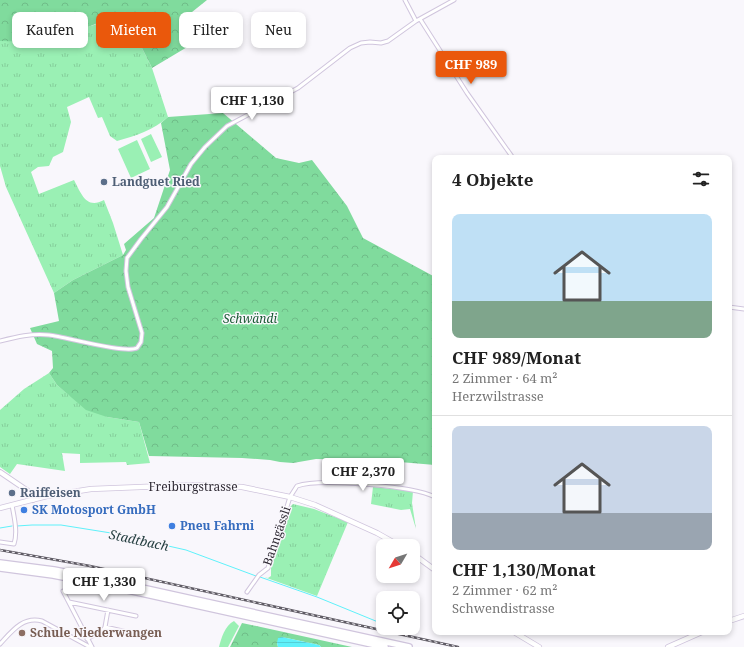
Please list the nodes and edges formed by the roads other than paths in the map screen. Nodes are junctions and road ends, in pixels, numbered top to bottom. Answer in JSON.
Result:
{"nodes":[{"id":1,"x":405,"y":0,"type":"edge"},
{"id":2,"x":454,"y":0,"type":"edge"},
{"id":3,"x":418,"y":20,"type":"junction"},
{"id":4,"x":511,"y":155,"type":"edge"},
{"id":5,"x":732,"y":307,"type":"edge"},
{"id":6,"x":744,"y":309,"type":"edge"},
{"id":7,"x":0,"y":341,"type":"edge"},
{"id":8,"x":0,"y":472,"type":"edge"},
{"id":9,"x":432,"y":496,"type":"edge"},
{"id":10,"x":290,"y":497,"type":"junction"},
{"id":11,"x":33,"y":500,"type":"junction"},
{"id":12,"x":12,"y":505,"type":"junction"},
{"id":13,"x":0,"y":508,"type":"edge"},
{"id":14,"x":386,"y":539,"type":"edge"},
{"id":15,"x":0,"y":542,"type":"edge"},
{"id":16,"x":420,"y":559,"type":"edge"},
{"id":17,"x":0,"y":563,"type":"edge"},
{"id":18,"x":0,"y":568,"type":"edge"},
{"id":19,"x":432,"y":568,"type":"edge"},
{"id":20,"x":63,"y":591,"type":"dead end"},
{"id":21,"x":247,"y":592,"type":"dead end"},
{"id":22,"x":69,"y":602,"type":"junction"},
{"id":23,"x":108,"y":610,"type":"junction"},
{"id":24,"x":136,"y":616,"type":"dead end"},
{"id":25,"x":744,"y":616,"type":"edge"},
{"id":26,"x":732,"y":620,"type":"edge"},
{"id":27,"x":105,"y":626,"type":"junction"},
{"id":28,"x":127,"y":632,"type":"dead end"},
{"id":29,"x":519,"y":635,"type":"edge"},
{"id":30,"x":695,"y":635,"type":"edge"},
{"id":31,"x":87,"y":639,"type":"junction"},
{"id":32,"x":0,"y":644,"type":"edge"},
{"id":33,"x":91,"y":647,"type":"edge"},
{"id":34,"x":385,"y":647,"type":"edge"},
{"id":35,"x":409,"y":647,"type":"edge"},
{"id":36,"x":539,"y":647,"type":"edge"},
{"id":37,"x":668,"y":647,"type":"edge"}],
"edges":[{"from":1,"to":3,"type":"street"},
{"from":2,"to":3,"type":"street"},
{"from":3,"to":4,"type":"street"},
{"from":3,"to":7,"type":"street"},
{"from":5,"to":6,"type":"street"},
{"from":8,"to":11,"type":"main road"},
{"from":9,"to":10,"type":"street"},
{"from":10,"to":11,"type":"main road","name":"Freiburgstrasse"},
{"from":10,"to":14,"type":"main road","name":"Freiburgstrasse"},
{"from":10,"to":21,"type":"street","name":"Bahngässli"},
{"from":11,"to":12,"type":"main road","name":"Freiburgstrasse"},
{"from":12,"to":13,"type":"main road","name":"Freiburgstrasse"},
{"from":12,"to":15,"type":"street"},
{"from":16,"to":19,"type":"main road"},
{"from":17,"to":35,"type":"highway"},
{"from":18,"to":34,"type":"highway"},
{"from":20,"to":22,"type":"street"},
{"from":22,"to":23,"type":"street"},
{"from":22,"to":31,"type":"street"},
{"from":23,"to":24,"type":"street"},
{"from":23,"to":27,"type":"street"},
{"from":25,"to":26,"type":"main road"},
{"from":27,"to":28,"type":"street"},
{"from":27,"to":31,"type":"street"},
{"from":29,"to":36,"type":"main road"},
{"from":30,"to":37,"type":"main road"},
{"from":31,"to":33,"type":"street"},
{"from":32,"to":33,"type":"street"}]}
